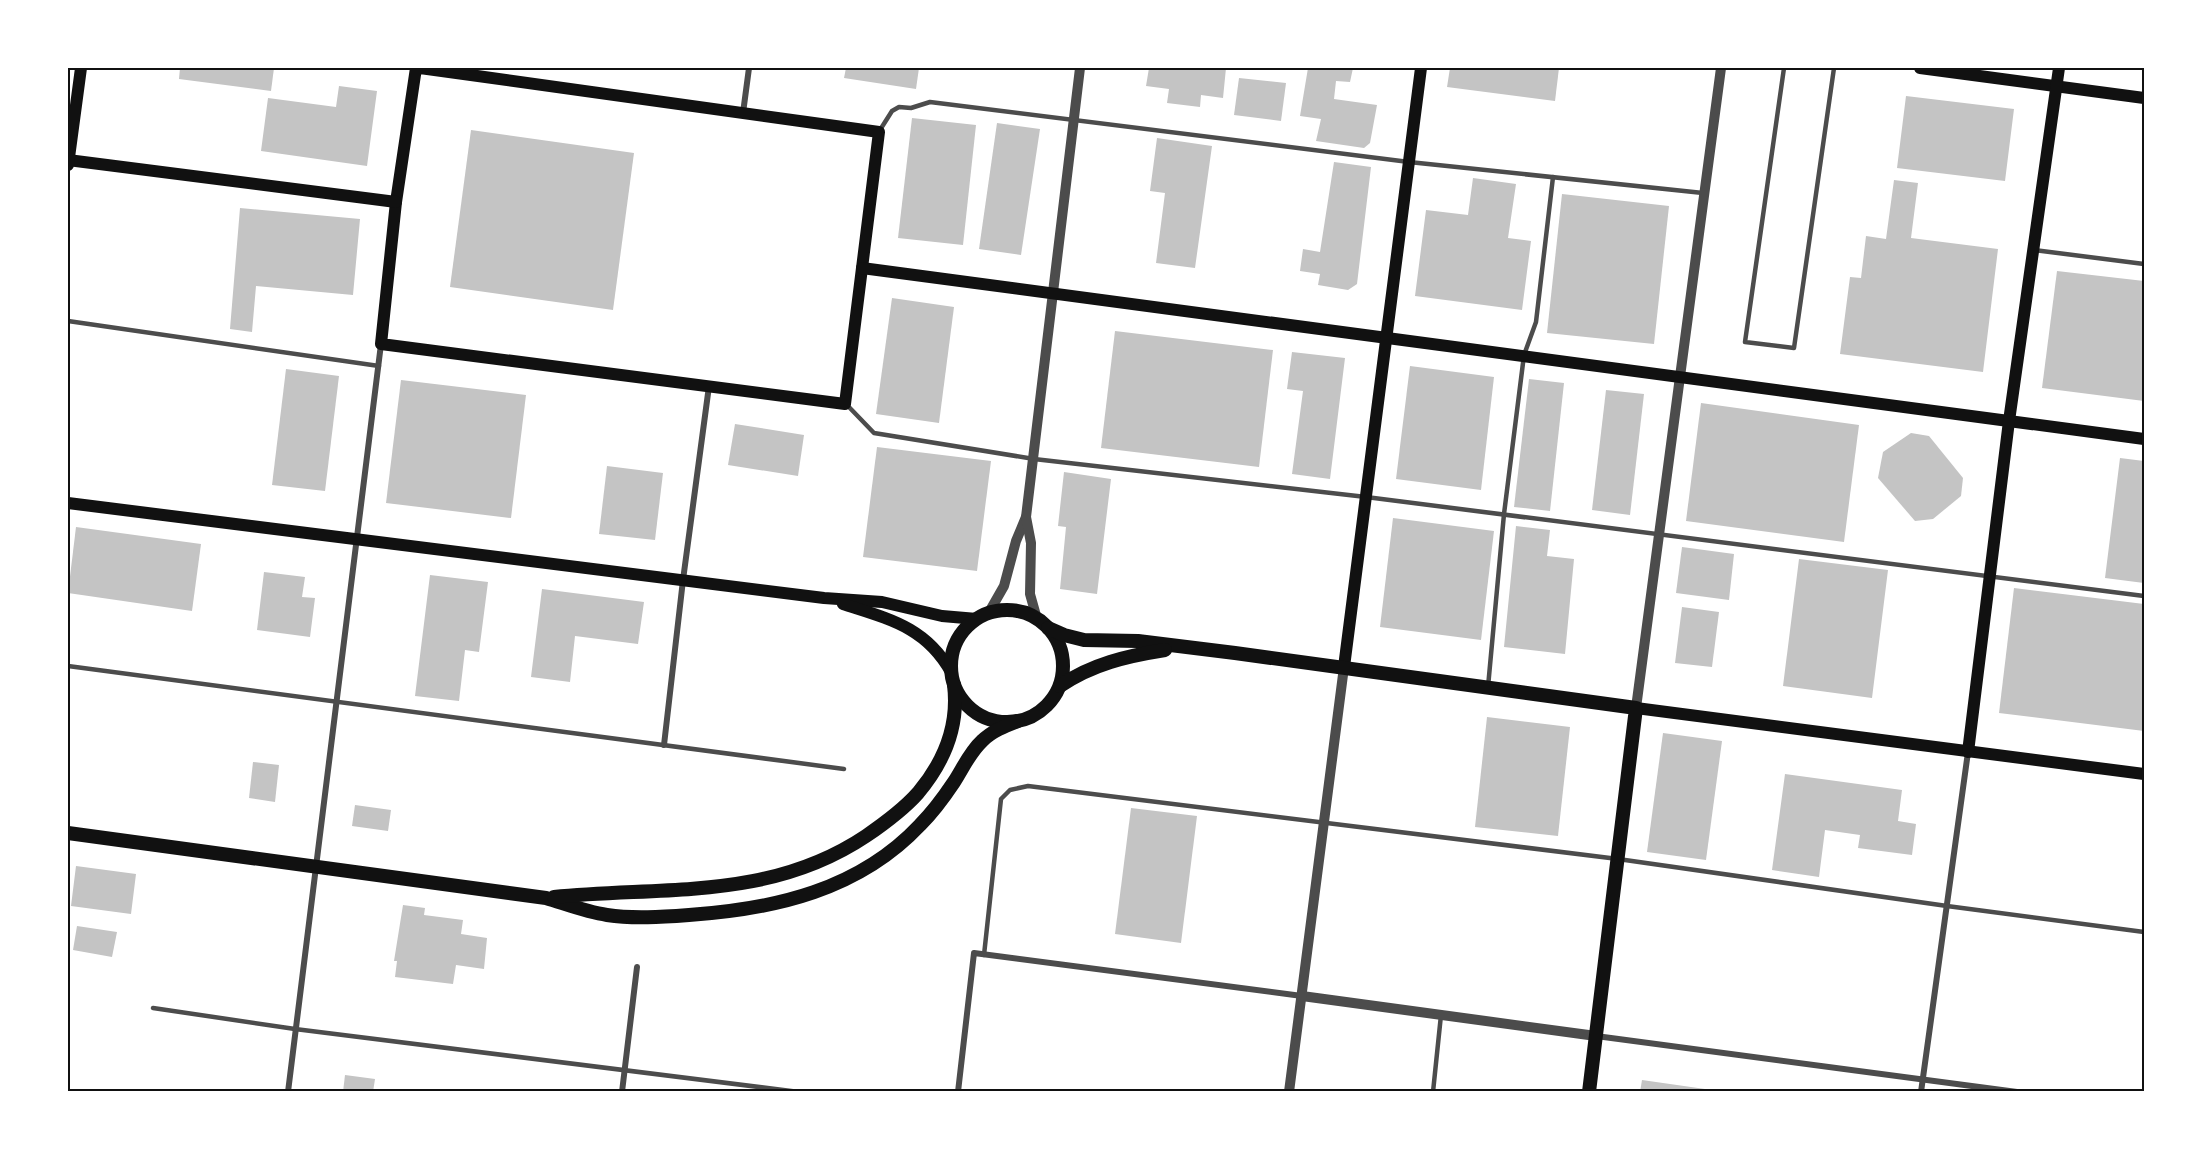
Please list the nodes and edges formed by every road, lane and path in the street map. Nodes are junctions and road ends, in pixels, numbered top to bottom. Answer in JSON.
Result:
{"nodes":[{"id":1,"x":81,"y":68,"type":"edge"},
{"id":2,"x":418,"y":68,"type":"edge"},
{"id":3,"x":749,"y":68,"type":"edge"},
{"id":4,"x":1080,"y":68,"type":"edge"},
{"id":5,"x":1421,"y":68,"type":"edge"},
{"id":6,"x":1721,"y":68,"type":"edge"},
{"id":7,"x":1784,"y":68,"type":"edge"},
{"id":8,"x":1834,"y":68,"type":"edge"},
{"id":9,"x":1920,"y":68,"type":"edge"},
{"id":10,"x":2059,"y":68,"type":"edge"},
{"id":11,"x":2056,"y":86,"type":"junction"},
{"id":12,"x":2145,"y":98,"type":"edge"},
{"id":13,"x":743,"y":113,"type":"junction"},
{"id":14,"x":1074,"y":120,"type":"junction"},
{"id":15,"x":879,"y":132,"type":"junction"},
{"id":16,"x":68,"y":160,"type":"edge"},
{"id":17,"x":1409,"y":162,"type":"junction"},
{"id":18,"x":68,"y":165,"type":"edge"},
{"id":19,"x":1553,"y":177,"type":"junction"},
{"id":20,"x":1704,"y":193,"type":"junction"},
{"id":21,"x":396,"y":202,"type":"junction"},
{"id":22,"x":2034,"y":250,"type":"junction"},
{"id":23,"x":2145,"y":264,"type":"edge"},
{"id":24,"x":862,"y":268,"type":"junction"},
{"id":25,"x":1054,"y":295,"type":"junction"},
{"id":26,"x":68,"y":321,"type":"edge"},
{"id":27,"x":1387,"y":338,"type":"junction"},
{"id":28,"x":381,"y":344,"type":"junction"},
{"id":29,"x":1524,"y":355,"type":"junction"},
{"id":30,"x":379,"y":366,"type":"junction"},
{"id":31,"x":1679,"y":376,"type":"junction"},
{"id":32,"x":709,"y":385,"type":"junction"},
{"id":33,"x":845,"y":404,"type":"junction"},
{"id":34,"x":2009,"y":421,"type":"junction"},
{"id":35,"x":2145,"y":439,"type":"edge"},
{"id":36,"x":1034,"y":459,"type":"junction"},
{"id":37,"x":1366,"y":497,"type":"junction"},
{"id":38,"x":68,"y":503,"type":"edge"},
{"id":39,"x":1504,"y":514,"type":"junction"},
{"id":40,"x":1026,"y":517,"type":"junction"},
{"id":41,"x":1659,"y":535,"type":"junction"},
{"id":42,"x":357,"y":539,"type":"junction"},
{"id":43,"x":1990,"y":576,"type":"junction"},
{"id":44,"x":683,"y":580,"type":"junction"},
{"id":45,"x":2145,"y":596,"type":"edge"},
{"id":46,"x":824,"y":598,"type":"junction"},
{"id":47,"x":982,"y":616,"type":"junction"},
{"id":48,"x":1043,"y":624,"type":"junction"},
{"id":49,"x":1179,"y":647,"type":"junction"},
{"id":50,"x":68,"y":666,"type":"edge"},
{"id":51,"x":1344,"y":667,"type":"junction"},
{"id":52,"x":953,"y":678,"type":"junction"},
{"id":53,"x":1060,"y":686,"type":"junction"},
{"id":54,"x":1488,"y":687,"type":"junction"},
{"id":55,"x":336,"y":703,"type":"junction"},
{"id":56,"x":1636,"y":708,"type":"junction"},
{"id":57,"x":1018,"y":721,"type":"junction"},
{"id":58,"x":664,"y":746,"type":"junction"},
{"id":59,"x":1968,"y":752,"type":"junction"},
{"id":60,"x":844,"y":769,"type":"dead end"},
{"id":61,"x":2145,"y":774,"type":"edge"},
{"id":62,"x":1324,"y":822,"type":"junction"},
{"id":63,"x":68,"y":833,"type":"edge"},
{"id":64,"x":1618,"y":859,"type":"junction"},
{"id":65,"x":316,"y":868,"type":"junction"},
{"id":66,"x":546,"y":898,"type":"junction"},
{"id":67,"x":1947,"y":906,"type":"junction"},
{"id":68,"x":2145,"y":932,"type":"edge"},
{"id":69,"x":984,"y":955,"type":"junction"},
{"id":70,"x":637,"y":966,"type":"dead end"},
{"id":71,"x":1302,"y":996,"type":"junction"},
{"id":72,"x":153,"y":1008,"type":"dead end"},
{"id":73,"x":1441,"y":1015,"type":"junction"},
{"id":74,"x":295,"y":1029,"type":"junction"},
{"id":75,"x":1596,"y":1036,"type":"junction"},
{"id":76,"x":624,"y":1071,"type":"junction"},
{"id":77,"x":1923,"y":1079,"type":"junction"},
{"id":78,"x":288,"y":1092,"type":"edge"},
{"id":79,"x":622,"y":1092,"type":"edge"},
{"id":80,"x":799,"y":1092,"type":"edge"},
{"id":81,"x":958,"y":1092,"type":"edge"},
{"id":82,"x":1289,"y":1092,"type":"edge"},
{"id":83,"x":1433,"y":1092,"type":"edge"},
{"id":84,"x":1588,"y":1092,"type":"edge"},
{"id":85,"x":1922,"y":1092,"type":"edge"},
{"id":86,"x":2017,"y":1092,"type":"edge"}],
"edges":[{"from":1,"to":16,"type":"main road"},
{"from":2,"to":13,"type":"main road"},
{"from":2,"to":21,"type":"main road"},
{"from":3,"to":13,"type":"street"},
{"from":4,"to":14,"type":"street"},
{"from":5,"to":17,"type":"main road"},
{"from":6,"to":20,"type":"street"},
{"from":7,"to":8,"type":"lane"},
{"from":9,"to":11,"type":"main road"},
{"from":10,"to":11,"type":"main road"},
{"from":11,"to":12,"type":"main road"},
{"from":11,"to":22,"type":"main road"},
{"from":13,"to":15,"type":"main road"},
{"from":14,"to":15,"type":"lane"},
{"from":14,"to":17,"type":"lane"},
{"from":14,"to":25,"type":"street"},
{"from":15,"to":24,"type":"main road"},
{"from":16,"to":18,"type":"main road"},
{"from":16,"to":21,"type":"main road"},
{"from":17,"to":19,"type":"lane"},
{"from":17,"to":27,"type":"main road"},
{"from":19,"to":20,"type":"lane"},
{"from":19,"to":29,"type":"lane"},
{"from":20,"to":31,"type":"street"},
{"from":21,"to":28,"type":"main road"},
{"from":22,"to":23,"type":"lane"},
{"from":22,"to":34,"type":"main road"},
{"from":24,"to":25,"type":"main road"},
{"from":24,"to":33,"type":"main road"},
{"from":25,"to":27,"type":"main road"},
{"from":25,"to":36,"type":"street"},
{"from":26,"to":30,"type":"lane"},
{"from":27,"to":29,"type":"main road"},
{"from":27,"to":37,"type":"main road"},
{"from":28,"to":30,"type":"street"},
{"from":28,"to":32,"type":"main road"},
{"from":29,"to":31,"type":"main road"},
{"from":29,"to":39,"type":"lane"},
{"from":30,"to":42,"type":"street"},
{"from":31,"to":34,"type":"main road"},
{"from":31,"to":41,"type":"street"},
{"from":32,"to":33,"type":"main road"},
{"from":32,"to":44,"type":"street"},
{"from":33,"to":36,"type":"lane"},
{"from":34,"to":35,"type":"main road"},
{"from":34,"to":43,"type":"main road"},
{"from":36,"to":37,"type":"lane"},
{"from":36,"to":40,"type":"street"},
{"from":37,"to":39,"type":"lane"},
{"from":37,"to":51,"type":"main road"},
{"from":38,"to":42,"type":"main road"},
{"from":39,"to":41,"type":"lane"},
{"from":39,"to":54,"type":"lane"},
{"from":40,"to":47,"type":"street"},
{"from":40,"to":48,"type":"street"},
{"from":41,"to":43,"type":"lane"},
{"from":41,"to":56,"type":"street"},
{"from":42,"to":44,"type":"main road"},
{"from":42,"to":55,"type":"street"},
{"from":43,"to":45,"type":"lane"},
{"from":43,"to":59,"type":"main road"},
{"from":44,"to":46,"type":"main road"},
{"from":44,"to":58,"type":"street"},
{"from":46,"to":47,"type":"main road"},
{"from":46,"to":52,"type":"main road"},
{"from":47,"to":48,"type":"main road"},
{"from":47,"to":52,"type":"main road"},
{"from":48,"to":49,"type":"main road"},
{"from":48,"to":53,"type":"main road"},
{"from":49,"to":51,"type":"main road"},
{"from":49,"to":53,"type":"main road"},
{"from":50,"to":55,"type":"lane"},
{"from":51,"to":54,"type":"main road"},
{"from":51,"to":62,"type":"street"},
{"from":52,"to":57,"type":"main road"},
{"from":52,"to":66,"type":"main road"},
{"from":53,"to":57,"type":"main road"},
{"from":54,"to":56,"type":"main road"},
{"from":55,"to":58,"type":"lane"},
{"from":55,"to":65,"type":"street"},
{"from":56,"to":59,"type":"main road"},
{"from":56,"to":64,"type":"main road"},
{"from":57,"to":66,"type":"main road"},
{"from":58,"to":60,"type":"lane"},
{"from":59,"to":61,"type":"main road"},
{"from":59,"to":67,"type":"street"},
{"from":62,"to":64,"type":"lane"},
{"from":62,"to":69,"type":"lane"},
{"from":62,"to":71,"type":"street"},
{"from":63,"to":65,"type":"main road"},
{"from":64,"to":67,"type":"lane"},
{"from":64,"to":75,"type":"main road"},
{"from":65,"to":66,"type":"main road"},
{"from":65,"to":74,"type":"street"},
{"from":67,"to":68,"type":"lane"},
{"from":67,"to":77,"type":"street"},
{"from":69,"to":71,"type":"street"},
{"from":69,"to":81,"type":"street"},
{"from":70,"to":76,"type":"street"},
{"from":71,"to":73,"type":"street"},
{"from":71,"to":82,"type":"street"},
{"from":72,"to":74,"type":"lane"},
{"from":73,"to":75,"type":"street"},
{"from":73,"to":83,"type":"lane"},
{"from":74,"to":76,"type":"lane"},
{"from":74,"to":78,"type":"street"},
{"from":75,"to":77,"type":"street"},
{"from":75,"to":84,"type":"main road"},
{"from":76,"to":79,"type":"street"},
{"from":76,"to":80,"type":"lane"},
{"from":77,"to":85,"type":"street"},
{"from":77,"to":86,"type":"street"}]}
